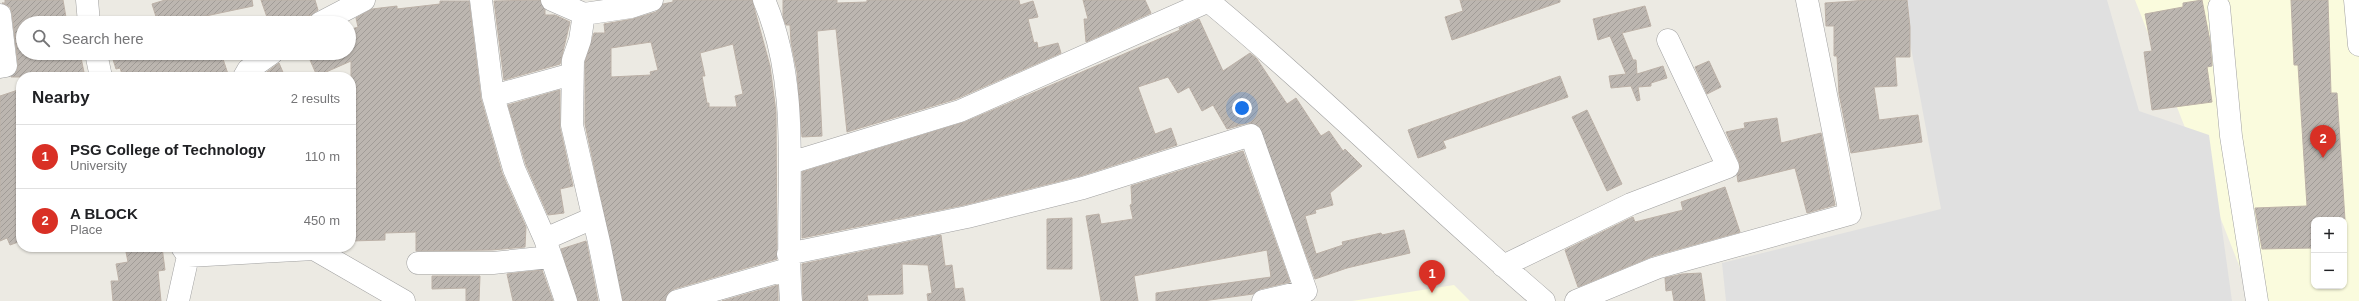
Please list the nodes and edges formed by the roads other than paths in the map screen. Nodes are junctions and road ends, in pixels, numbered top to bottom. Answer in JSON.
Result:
{"nodes":[{"id":1,"x":87,"y":0,"type":"edge"},
{"id":2,"x":364,"y":0,"type":"edge"},
{"id":3,"x":481,"y":0,"type":"edge"},
{"id":4,"x":552,"y":0,"type":"edge"},
{"id":5,"x":652,"y":0,"type":"edge"},
{"id":6,"x":764,"y":0,"type":"edge"},
{"id":7,"x":1807,"y":0,"type":"edge"},
{"id":8,"x":2355,"y":0,"type":"edge"},
{"id":9,"x":1208,"y":1,"type":"edge"},
{"id":10,"x":2219,"y":7,"type":"dead end"},
{"id":11,"x":584,"y":14,"type":"junction"},
{"id":12,"x":0,"y":15,"type":"edge"},
{"id":13,"x":88,"y":16,"type":"edge"},
{"id":14,"x":333,"y":16,"type":"edge"},
{"id":15,"x":1668,"y":40,"type":"dead end"},
{"id":16,"x":2359,"y":45,"type":"edge"},
{"id":17,"x":97,"y":60,"type":"edge"},
{"id":18,"x":262,"y":60,"type":"edge"},
{"id":19,"x":0,"y":67,"type":"edge"},
{"id":20,"x":100,"y":72,"type":"edge"},
{"id":21,"x":247,"y":72,"type":"edge"},
{"id":22,"x":572,"y":74,"type":"junction"},
{"id":23,"x":493,"y":96,"type":"junction"},
{"id":24,"x":790,"y":163,"type":"junction"},
{"id":25,"x":593,"y":218,"type":"junction"},
{"id":26,"x":548,"y":248,"type":"junction"},
{"id":27,"x":185,"y":252,"type":"edge"},
{"id":28,"x":320,"y":252,"type":"edge"},
{"id":29,"x":788,"y":262,"type":"junction"},
{"id":30,"x":418,"y":263,"type":"dead end"},
{"id":31,"x":1503,"y":266,"type":"junction"},
{"id":32,"x":178,"y":301,"type":"edge"},
{"id":33,"x":404,"y":301,"type":"edge"},
{"id":34,"x":566,"y":301,"type":"edge"},
{"id":35,"x":611,"y":301,"type":"edge"},
{"id":36,"x":677,"y":301,"type":"edge"},
{"id":37,"x":791,"y":301,"type":"edge"},
{"id":38,"x":1263,"y":301,"type":"edge"},
{"id":39,"x":1544,"y":301,"type":"edge"},
{"id":40,"x":1576,"y":301,"type":"edge"},
{"id":41,"x":2257,"y":301,"type":"edge"}],
"edges":[{"from":1,"to":13,"type":"street"},
{"from":2,"to":14,"type":"street"},
{"from":3,"to":23,"type":"street"},
{"from":4,"to":11,"type":"street"},
{"from":5,"to":11,"type":"street"},
{"from":6,"to":24,"type":"street"},
{"from":7,"to":40,"type":"street"},
{"from":8,"to":16,"type":"street"},
{"from":9,"to":24,"type":"street"},
{"from":9,"to":31,"type":"street"},
{"from":10,"to":41,"type":"street"},
{"from":11,"to":22,"type":"street"},
{"from":12,"to":19,"type":"street"},
{"from":15,"to":31,"type":"street"},
{"from":17,"to":20,"type":"street"},
{"from":18,"to":21,"type":"street"},
{"from":22,"to":23,"type":"street"},
{"from":22,"to":25,"type":"street"},
{"from":23,"to":26,"type":"street"},
{"from":24,"to":29,"type":"street"},
{"from":25,"to":26,"type":"street"},
{"from":25,"to":35,"type":"street"},
{"from":26,"to":30,"type":"street"},
{"from":26,"to":34,"type":"street"},
{"from":27,"to":32,"type":"street"},
{"from":28,"to":33,"type":"street"},
{"from":29,"to":36,"type":"street"},
{"from":29,"to":37,"type":"street"},
{"from":29,"to":38,"type":"street"},
{"from":31,"to":39,"type":"street"}]}
